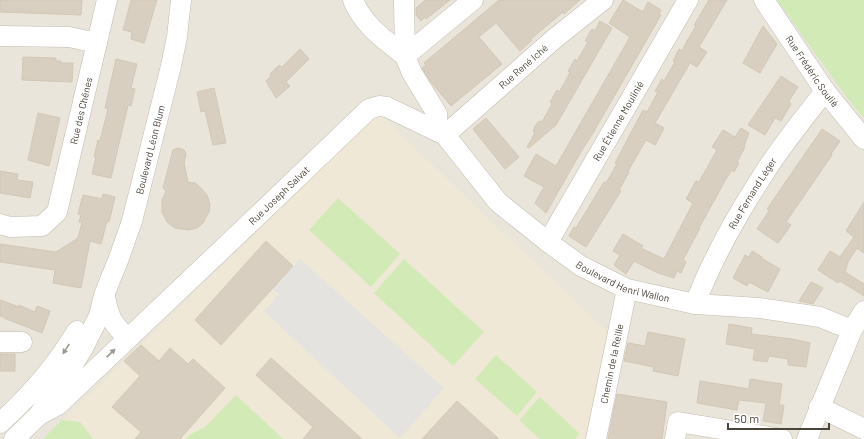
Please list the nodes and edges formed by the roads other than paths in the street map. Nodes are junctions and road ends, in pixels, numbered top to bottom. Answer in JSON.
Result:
{"nodes":[{"id":1,"x":107,"y":0,"type":"edge"},
{"id":2,"x":181,"y":0,"type":"edge"},
{"id":3,"x":353,"y":0,"type":"edge"},
{"id":4,"x":404,"y":0,"type":"edge"},
{"id":5,"x":473,"y":0,"type":"edge"},
{"id":6,"x":604,"y":0,"type":"edge"},
{"id":7,"x":688,"y":0,"type":"edge"},
{"id":8,"x":764,"y":0,"type":"edge"},
{"id":9,"x":0,"y":36,"type":"edge"},
{"id":10,"x":96,"y":43,"type":"junction"},
{"id":11,"x":405,"y":56,"type":"junction"},
{"id":12,"x":825,"y":91,"type":"junction"},
{"id":13,"x":441,"y":133,"type":"junction"},
{"id":14,"x":864,"y":139,"type":"edge"},
{"id":15,"x":0,"y":224,"type":"edge"},
{"id":16,"x":548,"y":242,"type":"junction"},
{"id":17,"x":627,"y":289,"type":"junction"},
{"id":18,"x":104,"y":294,"type":"junction"},
{"id":19,"x":695,"y":304,"type":"junction"},
{"id":20,"x":864,"y":311,"type":"edge"},
{"id":21,"x":852,"y":330,"type":"junction"},
{"id":22,"x":127,"y":338,"type":"junction"},
{"id":23,"x":0,"y":342,"type":"edge"},
{"id":24,"x":22,"y":342,"type":"dead end"},
{"id":25,"x":819,"y":407,"type":"junction"},
{"id":26,"x":40,"y":414,"type":"junction"},
{"id":27,"x":0,"y":423,"type":"edge"},
{"id":28,"x":864,"y":429,"type":"edge"},
{"id":29,"x":14,"y":439,"type":"edge"},
{"id":30,"x":596,"y":439,"type":"edge"},
{"id":31,"x":676,"y":439,"type":"edge"},
{"id":32,"x":782,"y":439,"type":"edge"},
{"id":33,"x":807,"y":439,"type":"edge"}],
"edges":[{"from":1,"to":10,"type":"street","name":"Rue des Chênes"},
{"from":2,"to":18,"type":"street","name":"Boulevard Léon Blum"},
{"from":3,"to":11,"type":"street"},
{"from":4,"to":11,"type":"street"},
{"from":5,"to":11,"type":"street"},
{"from":6,"to":13,"type":"street","name":"Rue René Iché"},
{"from":7,"to":16,"type":"street","name":"Rue Étienne Moulinié"},
{"from":8,"to":12,"type":"street","name":"Rue Frédéric Soulié"},
{"from":9,"to":10,"type":"street"},
{"from":10,"to":15,"type":"street","name":"Rue des Chênes"},
{"from":11,"to":13,"type":"street"},
{"from":12,"to":14,"type":"street","name":"Rue Frédéric Soulié"},
{"from":12,"to":19,"type":"street","name":"Rue Fernand Léger"},
{"from":13,"to":16,"type":"street","name":"Boulevard Henri Wallon"},
{"from":13,"to":22,"type":"street","name":"Rue Joseph Salvat"},
{"from":16,"to":17,"type":"street","name":"Boulevard Henri Wallon"},
{"from":17,"to":19,"type":"street","name":"Boulevard Henri Wallon"},
{"from":17,"to":30,"type":"street","name":"Chemin de la Reille"},
{"from":18,"to":22,"type":"street"},
{"from":18,"to":26,"type":"street","name":"Boulevard Léon Blum"},
{"from":18,"to":27,"type":"street","name":"Boulevard Léon Blum","one_way":true},
{"from":19,"to":21,"type":"street","name":"Boulevard Henri Wallon"},
{"from":20,"to":21,"type":"street"},
{"from":21,"to":25,"type":"street"},
{"from":26,"to":22,"type":"street","name":"Rue Joseph Salvat","one_way":true},
{"from":23,"to":24,"type":"street"},
{"from":25,"to":28,"type":"street"},
{"from":25,"to":33,"type":"street"},
{"from":26,"to":29,"type":"street","name":"Boulevard Léon Blum"},
{"from":31,"to":32,"type":"street"}]}
